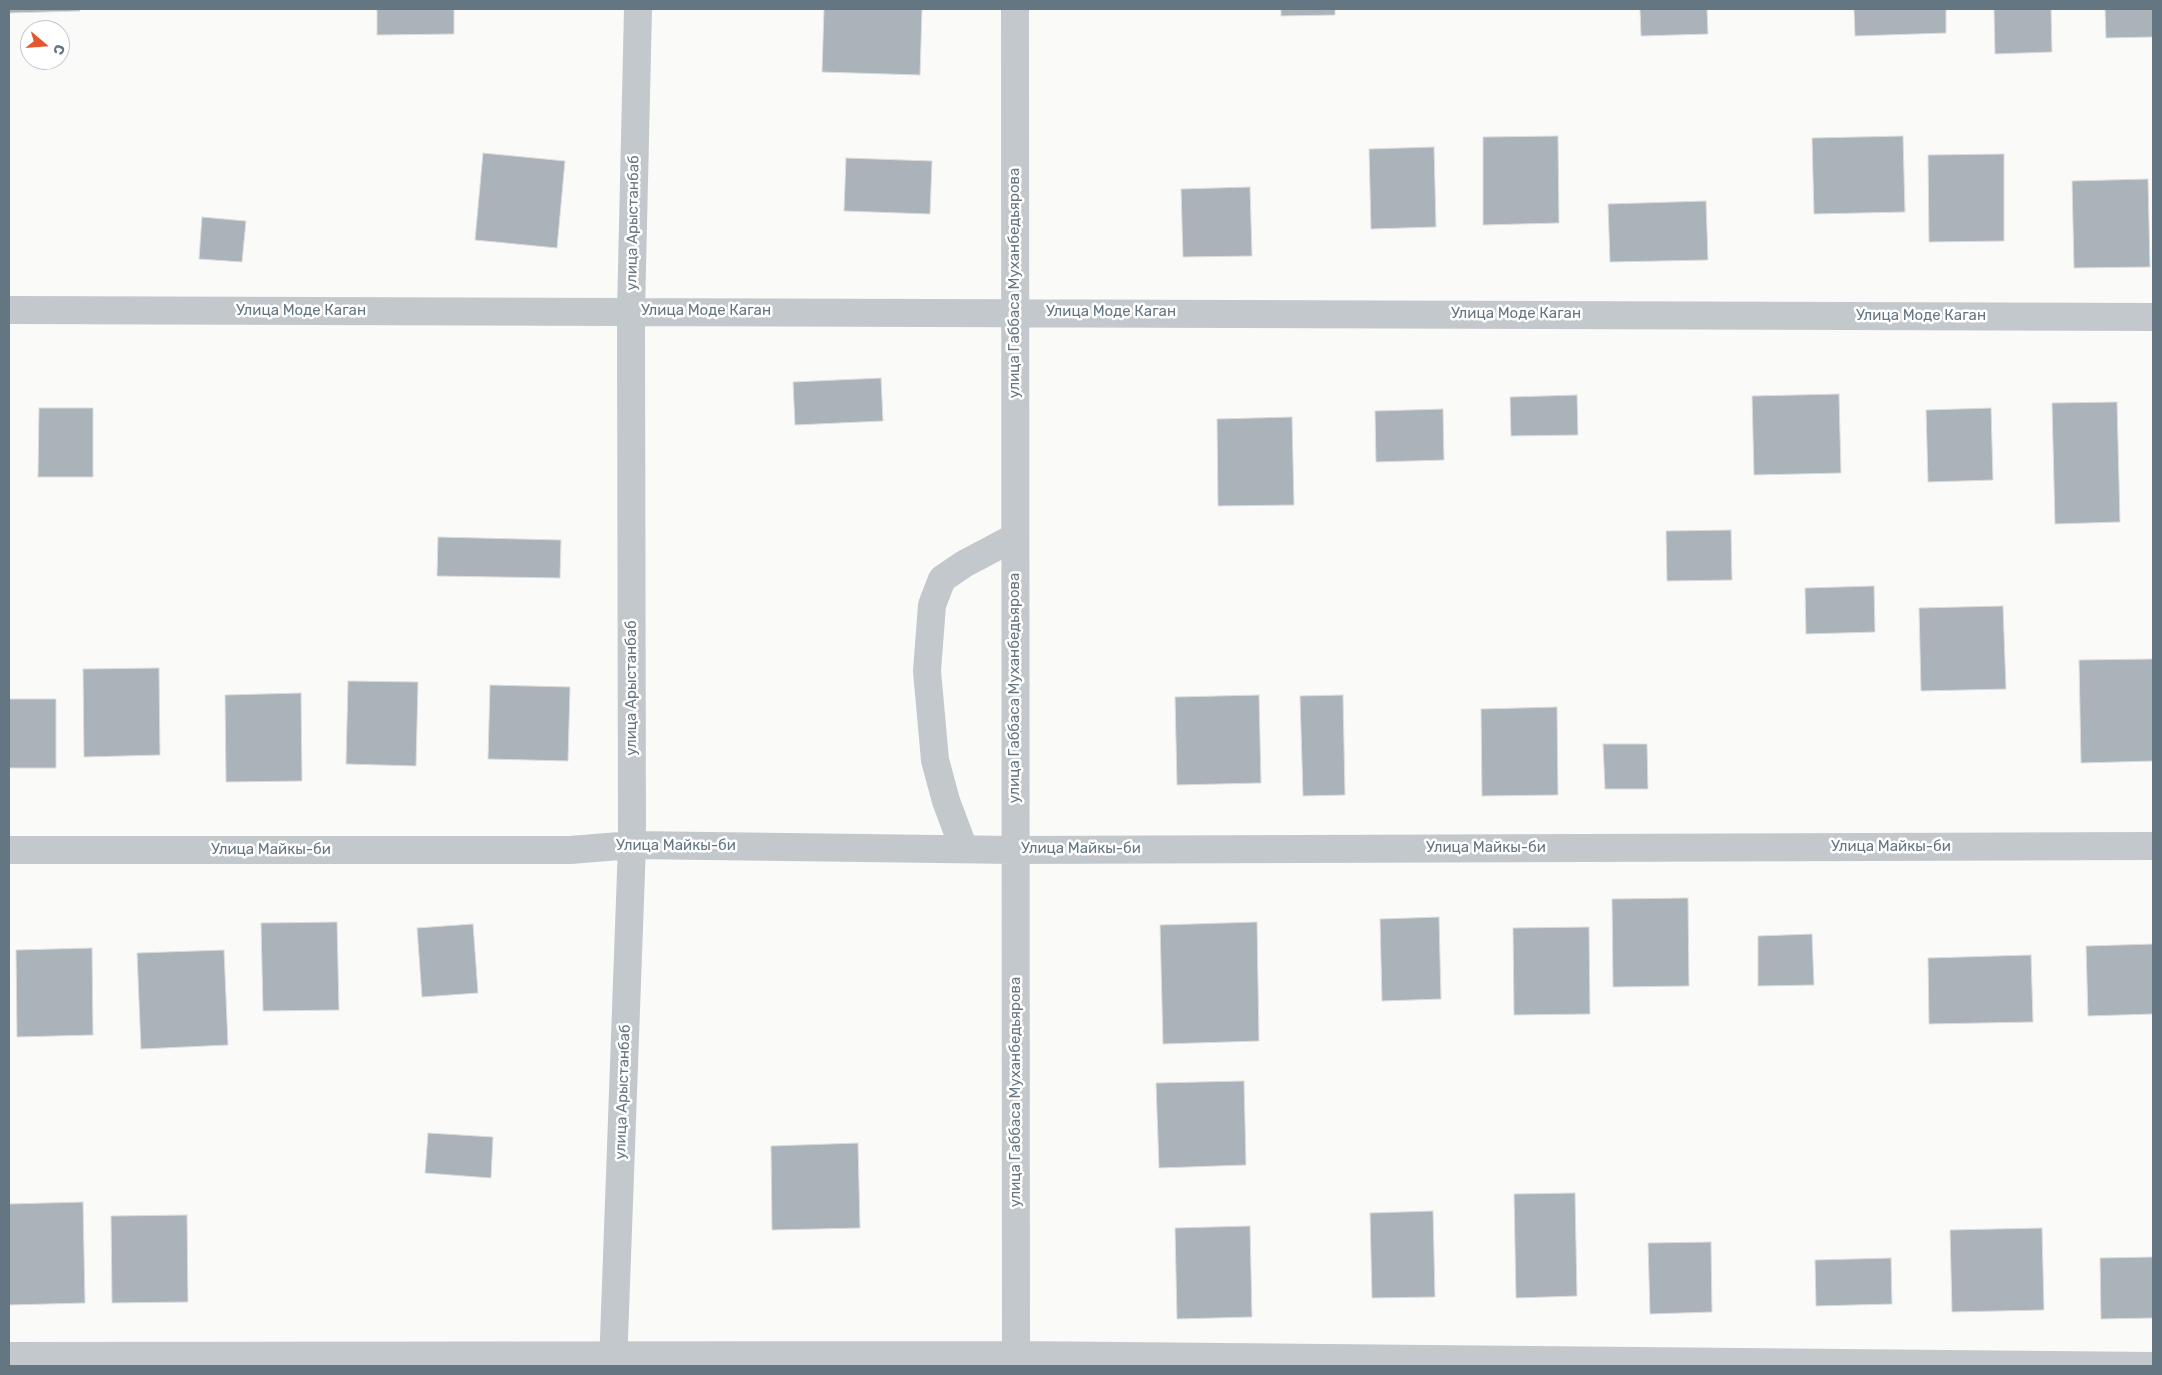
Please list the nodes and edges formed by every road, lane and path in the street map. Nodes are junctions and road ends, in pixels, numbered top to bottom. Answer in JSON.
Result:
{"nodes":[{"id":1,"x":638,"y":9,"type":"edge"},
{"id":2,"x":1015,"y":9,"type":"edge"},
{"id":3,"x":9,"y":310,"type":"edge"},
{"id":4,"x":632,"y":311,"type":"junction"},
{"id":5,"x":1015,"y":312,"type":"junction"},
{"id":6,"x":2153,"y":317,"type":"edge"},
{"id":7,"x":1015,"y":537,"type":"junction"},
{"id":8,"x":632,"y":844,"type":"junction"},
{"id":9,"x":2153,"y":846,"type":"edge"},
{"id":10,"x":964,"y":849,"type":"junction"},
{"id":11,"x":9,"y":850,"type":"edge"},
{"id":12,"x":1016,"y":850,"type":"junction"},
{"id":13,"x":9,"y":1356,"type":"edge"},
{"id":14,"x":613,"y":1361,"type":"edge"},
{"id":15,"x":1016,"y":1361,"type":"edge"},
{"id":16,"x":2153,"y":1366,"type":"edge"}],
"edges":[{"from":1,"to":4,"type":"street","name":"улица Арыстанбаб"},
{"from":2,"to":5,"type":"street","name":"улица Габбаса Муханбедьярова"},
{"from":3,"to":4,"type":"street","name":"Улица Моде Каган"},
{"from":4,"to":5,"type":"street","name":"Улица Моде Каган"},
{"from":4,"to":8,"type":"street","name":"улица Арыстанбаб"},
{"from":5,"to":6,"type":"street","name":"Улица Моде Каган"},
{"from":5,"to":7,"type":"street","name":"улица Габбаса Муханбедьярова"},
{"from":7,"to":10,"type":"street"},
{"from":7,"to":12,"type":"street","name":"улица Габбаса Муханбедьярова"},
{"from":8,"to":10,"type":"street","name":"Улица Майкы-би"},
{"from":8,"to":11,"type":"street","name":"Улица Майкы-би"},
{"from":8,"to":14,"type":"street","name":"улица Арыстанбаб"},
{"from":9,"to":12,"type":"street","name":"Улица Майкы-би"},
{"from":10,"to":12,"type":"street","name":"Улица Майкы-би"},
{"from":12,"to":15,"type":"street","name":"улица Габбаса Муханбедьярова"},
{"from":13,"to":14,"type":"street"},
{"from":14,"to":15,"type":"street"},
{"from":15,"to":16,"type":"street"}]}
